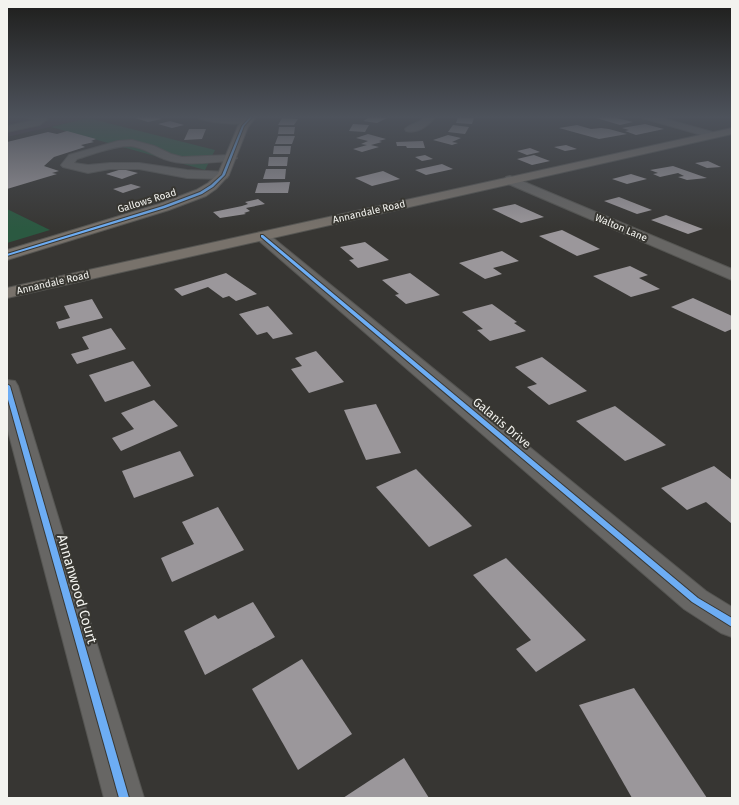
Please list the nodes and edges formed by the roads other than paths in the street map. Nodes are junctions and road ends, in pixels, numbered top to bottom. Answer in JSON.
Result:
{"nodes":[{"id":1,"x":84,"y":154,"type":"edge"},
{"id":2,"x":161,"y":154,"type":"edge"},
{"id":3,"x":233,"y":154,"type":"edge"},
{"id":4,"x":629,"y":154,"type":"edge"},
{"id":5,"x":231,"y":158,"type":"junction"},
{"id":6,"x":223,"y":175,"type":"junction"},
{"id":7,"x":510,"y":180,"type":"junction"},
{"id":8,"x":262,"y":236,"type":"junction"},
{"id":9,"x":7,"y":255,"type":"edge"},
{"id":10,"x":732,"y":275,"type":"edge"},
{"id":11,"x":7,"y":293,"type":"edge"},
{"id":12,"x":7,"y":386,"type":"edge"},
{"id":13,"x":732,"y":623,"type":"edge"},
{"id":14,"x":124,"y":798,"type":"edge"}],
"edges":[{"from":1,"to":6,"type":"street"},
{"from":2,"to":5,"type":"street"},
{"from":3,"to":5,"type":"main road","name":"Gallows Road"},
{"from":4,"to":7,"type":"main road","name":"Annandale Road"},
{"from":5,"to":6,"type":"main road","name":"Gallows Road"},
{"from":6,"to":9,"type":"main road","name":"Gallows Road"},
{"from":7,"to":8,"type":"main road","name":"Annandale Road"},
{"from":7,"to":10,"type":"street","name":"Walton Lane"},
{"from":8,"to":11,"type":"main road","name":"Annandale Road"},
{"from":8,"to":13,"type":"street","name":"Galanis Drive"},
{"from":12,"to":14,"type":"street","name":"Annanwood Court"}]}
